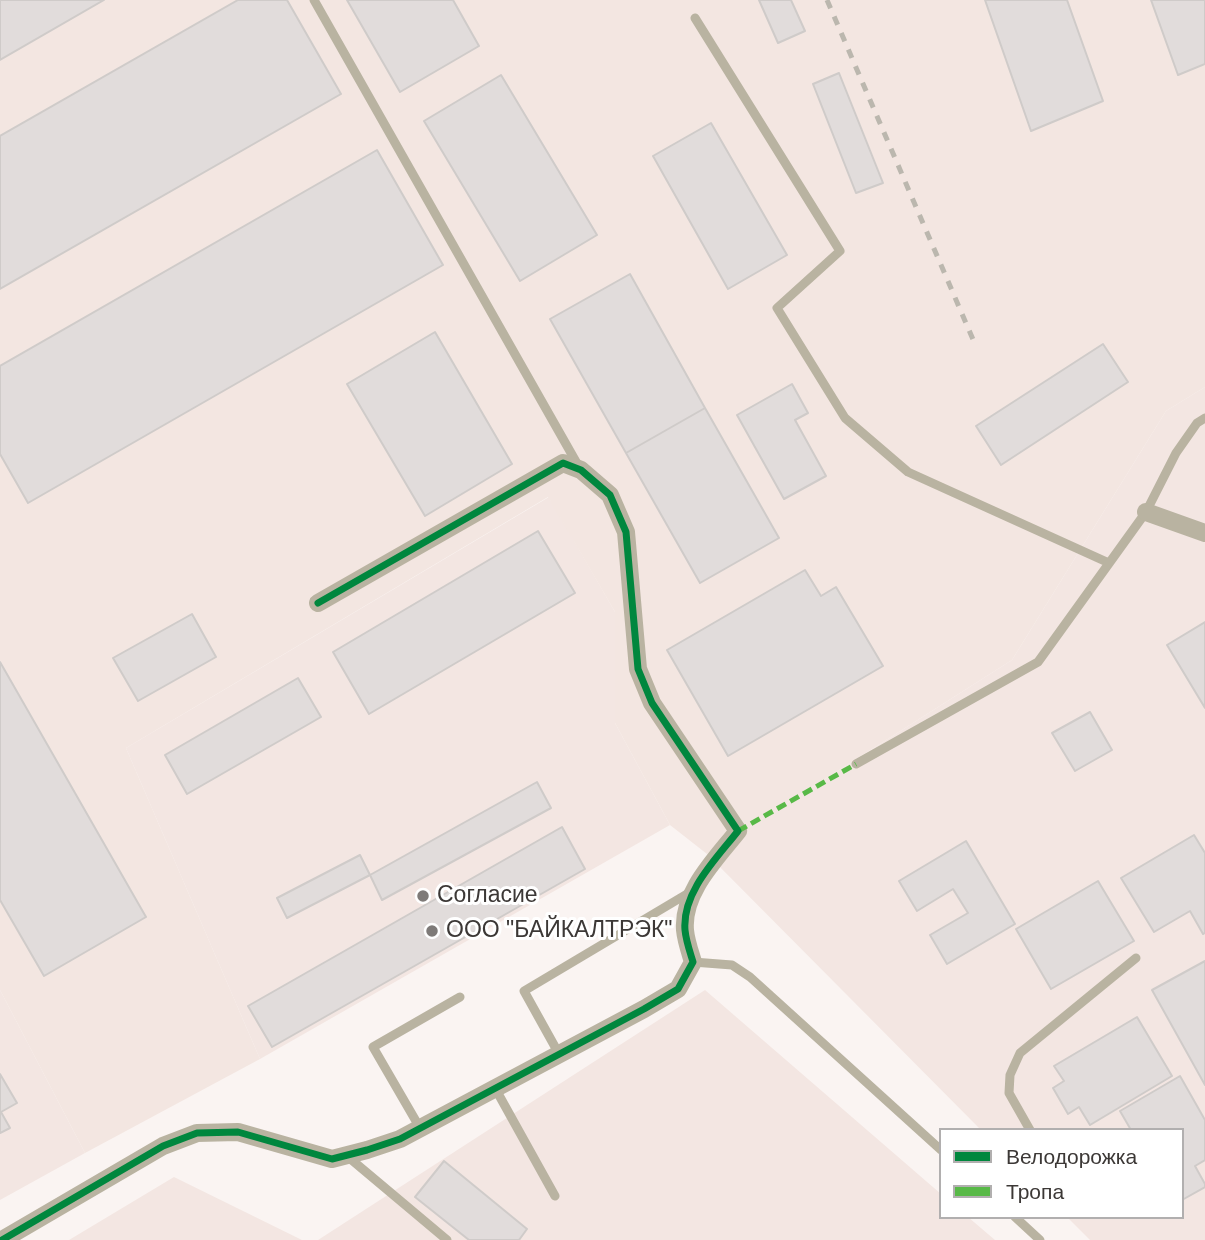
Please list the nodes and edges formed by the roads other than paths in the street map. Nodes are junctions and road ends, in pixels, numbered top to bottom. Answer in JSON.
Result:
{"nodes":[{"id":1,"x":314,"y":0,"type":"edge"},
{"id":2,"x":695,"y":18,"type":"dead end"},
{"id":3,"x":1205,"y":418,"type":"edge"},
{"id":4,"x":581,"y":470,"type":"junction"},
{"id":5,"x":1146,"y":512,"type":"junction"},
{"id":6,"x":1205,"y":533,"type":"edge"},
{"id":7,"x":1109,"y":563,"type":"junction"},
{"id":8,"x":318,"y":603,"type":"dead end"},
{"id":9,"x":856,"y":764,"type":"dead end"},
{"id":10,"x":696,"y":889,"type":"junction"},
{"id":11,"x":1136,"y":958,"type":"dead end"},
{"id":12,"x":693,"y":962,"type":"junction"},
{"id":13,"x":460,"y":997,"type":"dead end"},
{"id":14,"x":558,"y":1054,"type":"junction"},
{"id":15,"x":495,"y":1088,"type":"junction"},
{"id":16,"x":420,"y":1128,"type":"junction"},
{"id":17,"x":1029,"y":1128,"type":"edge"},
{"id":18,"x":939,"y":1148,"type":"edge"},
{"id":19,"x":347,"y":1156,"type":"junction"},
{"id":20,"x":555,"y":1196,"type":"dead end"},
{"id":21,"x":1017,"y":1219,"type":"edge"},
{"id":22,"x":2,"y":1240,"type":"edge"},
{"id":23,"x":447,"y":1240,"type":"edge"},
{"id":24,"x":1040,"y":1240,"type":"edge"}],
"edges":[{"from":1,"to":4,"type":"lane"},
{"from":2,"to":7,"type":"lane"},
{"from":3,"to":5,"type":"lane"},
{"from":4,"to":8,"type":"street"},
{"from":4,"to":10,"type":"street"},
{"from":5,"to":6,"type":"street"},
{"from":5,"to":7,"type":"lane"},
{"from":7,"to":9,"type":"lane"},
{"from":10,"to":12,"type":"street"},
{"from":10,"to":14,"type":"lane"},
{"from":11,"to":17,"type":"lane"},
{"from":12,"to":14,"type":"street"},
{"from":12,"to":18,"type":"lane"},
{"from":13,"to":16,"type":"lane"},
{"from":14,"to":15,"type":"street"},
{"from":15,"to":16,"type":"street"},
{"from":15,"to":20,"type":"lane"},
{"from":16,"to":19,"type":"street"},
{"from":19,"to":22,"type":"street"},
{"from":19,"to":23,"type":"lane"},
{"from":21,"to":24,"type":"lane"}]}
